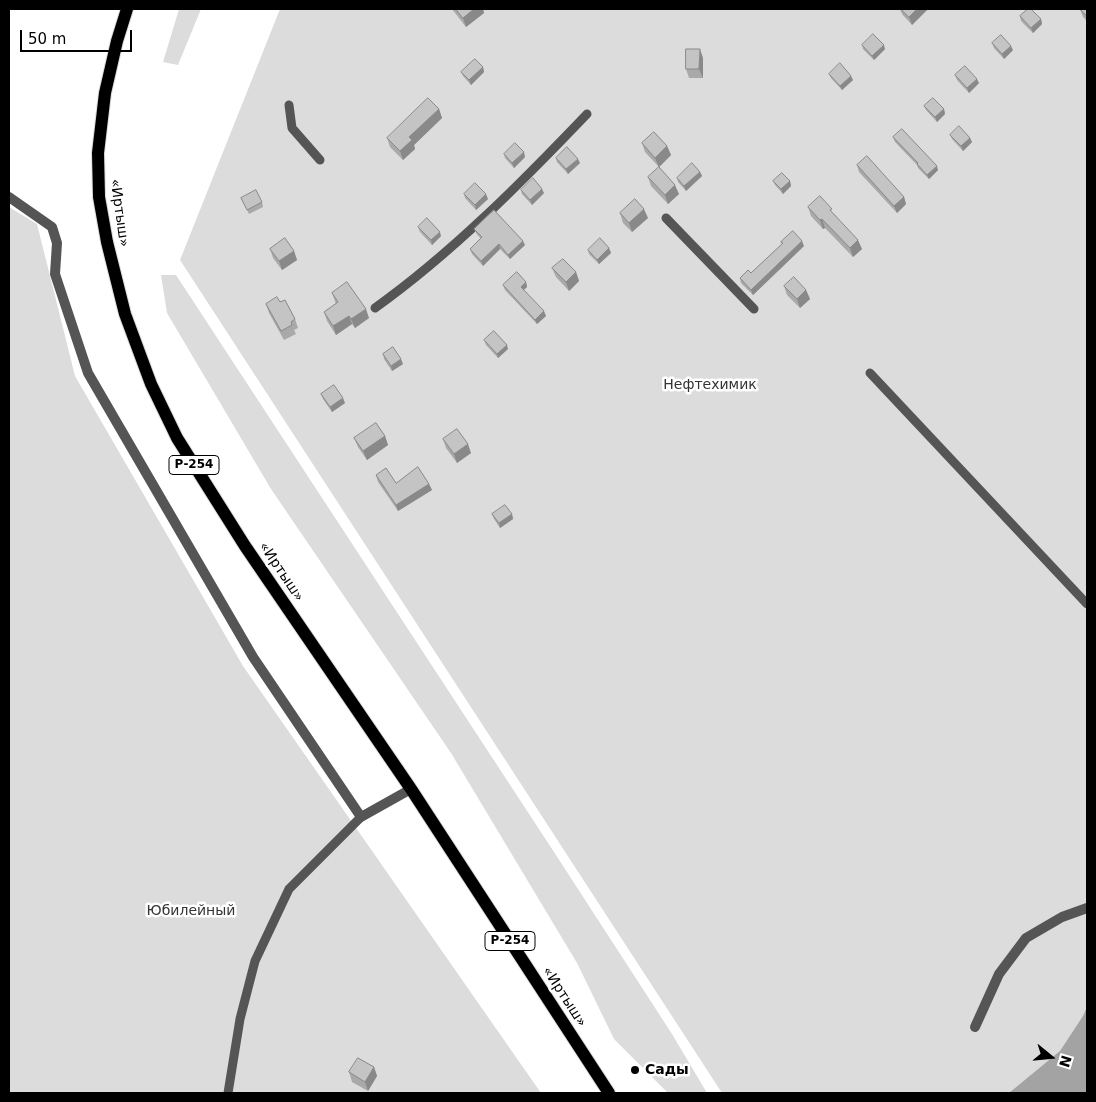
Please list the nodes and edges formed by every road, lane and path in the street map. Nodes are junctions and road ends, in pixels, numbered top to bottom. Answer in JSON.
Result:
{"nodes":[{"id":1,"x":127,"y":9,"type":"edge"},
{"id":2,"x":289,"y":105,"type":"dead end"},
{"id":3,"x":587,"y":114,"type":"dead end"},
{"id":4,"x":320,"y":160,"type":"dead end"},
{"id":5,"x":9,"y":197,"type":"edge"},
{"id":6,"x":666,"y":218,"type":"dead end"},
{"id":7,"x":375,"y":308,"type":"dead end"},
{"id":8,"x":754,"y":309,"type":"dead end"},
{"id":9,"x":870,"y":373,"type":"dead end"},
{"id":10,"x":1087,"y":604,"type":"edge"},
{"id":11,"x":411,"y":789,"type":"junction"},
{"id":12,"x":361,"y":817,"type":"junction"},
{"id":13,"x":1087,"y":908,"type":"edge"},
{"id":14,"x":975,"y":1027,"type":"dead end"},
{"id":15,"x":228,"y":1093,"type":"edge"},
{"id":16,"x":608,"y":1093,"type":"edge"}],
"edges":[{"from":1,"to":11,"type":"main road","name":"«Иртыш»","number":"Р-254"},
{"from":2,"to":4,"type":"lane"},
{"from":3,"to":7,"type":"lane"},
{"from":5,"to":12,"type":"street"},
{"from":6,"to":8,"type":"lane"},
{"from":9,"to":10,"type":"lane"},
{"from":11,"to":12,"type":"street"},
{"from":11,"to":16,"type":"main road","name":"«Иртыш»","number":"Р-254"},
{"from":12,"to":15,"type":"lane"},
{"from":13,"to":14,"type":"street"}]}
